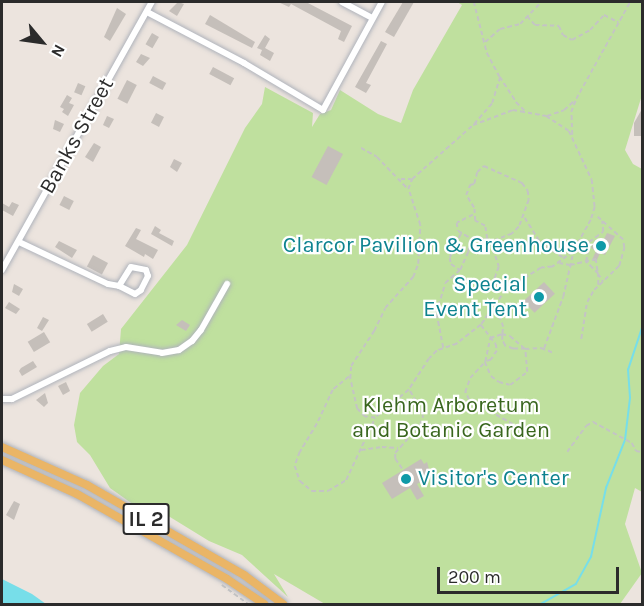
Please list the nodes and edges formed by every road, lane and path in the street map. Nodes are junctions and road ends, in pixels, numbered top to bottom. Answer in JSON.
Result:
{"nodes":[{"id":1,"x":153,"y":2,"type":"edge"},
{"id":2,"x":342,"y":2,"type":"edge"},
{"id":3,"x":382,"y":2,"type":"edge"},
{"id":4,"x":474,"y":2,"type":"edge"},
{"id":5,"x":541,"y":2,"type":"edge"},
{"id":6,"x":630,"y":2,"type":"edge"},
{"id":7,"x":147,"y":12,"type":"junction"},
{"id":8,"x":527,"y":16,"type":"junction"},
{"id":9,"x":372,"y":18,"type":"junction"},
{"id":10,"x":619,"y":22,"type":"junction"},
{"id":11,"x":485,"y":42,"type":"junction"},
{"id":12,"x":500,"y":77,"type":"junction"},
{"id":13,"x":575,"y":101,"type":"junction"},
{"id":14,"x":526,"y":112,"type":"junction"},
{"id":15,"x":546,"y":116,"type":"junction"},
{"id":16,"x":473,"y":125,"type":"junction"},
{"id":17,"x":572,"y":136,"type":"junction"},
{"id":18,"x":361,"y":148,"type":"dead end"},
{"id":19,"x":399,"y":178,"type":"junction"},
{"id":20,"x":412,"y":179,"type":"junction"},
{"id":21,"x":408,"y":189,"type":"junction"},
{"id":22,"x":474,"y":214,"type":"junction"},
{"id":23,"x":594,"y":214,"type":"junction"},
{"id":24,"x":524,"y":218,"type":"junction"},
{"id":25,"x":602,"y":220,"type":"junction"},
{"id":26,"x":461,"y":234,"type":"junction"},
{"id":27,"x":470,"y":239,"type":"junction"},
{"id":28,"x":487,"y":239,"type":"junction"},
{"id":29,"x":18,"y":242,"type":"junction"},
{"id":30,"x":491,"y":242,"type":"junction"},
{"id":31,"x":573,"y":252,"type":"junction"},
{"id":32,"x":564,"y":258,"type":"junction"},
{"id":33,"x":586,"y":262,"type":"junction"},
{"id":34,"x":559,"y":263,"type":"junction"},
{"id":35,"x":570,"y":265,"type":"junction"},
{"id":36,"x":2,"y":270,"type":"edge"},
{"id":37,"x":460,"y":270,"type":"junction"},
{"id":38,"x":598,"y":274,"type":"junction"},
{"id":39,"x":603,"y":281,"type":"junction"},
{"id":40,"x":227,"y":284,"type":"dead end"},
{"id":41,"x":118,"y":286,"type":"junction"},
{"id":42,"x":598,"y":286,"type":"junction"},
{"id":43,"x":501,"y":294,"type":"junction"},
{"id":44,"x":491,"y":310,"type":"junction"},
{"id":45,"x":481,"y":325,"type":"junction"},
{"id":46,"x":502,"y":334,"type":"junction"},
{"id":47,"x":490,"y":338,"type":"junction"},
{"id":48,"x":581,"y":339,"type":"dead end"},
{"id":49,"x":505,"y":346,"type":"junction"},
{"id":50,"x":443,"y":349,"type":"junction"},
{"id":51,"x":525,"y":349,"type":"junction"},
{"id":52,"x":544,"y":349,"type":"junction"},
{"id":53,"x":496,"y":351,"type":"junction"},
{"id":54,"x":554,"y":353,"type":"dead end"},
{"id":55,"x":485,"y":362,"type":"junction"},
{"id":56,"x":350,"y":377,"type":"junction"},
{"id":57,"x":410,"y":390,"type":"junction"},
{"id":58,"x":2,"y":399,"type":"edge"},
{"id":59,"x":375,"y":418,"type":"junction"},
{"id":60,"x":526,"y":432,"type":"dead end"},
{"id":61,"x":2,"y":447,"type":"edge"},
{"id":62,"x":399,"y":448,"type":"junction"},
{"id":63,"x":360,"y":450,"type":"junction"},
{"id":64,"x":567,"y":452,"type":"dead end"},
{"id":65,"x":642,"y":452,"type":"edge"},
{"id":66,"x":2,"y":460,"type":"edge"},
{"id":67,"x":402,"y":469,"type":"dead end"},
{"id":68,"x":219,"y":583,"type":"dead end"},
{"id":69,"x":242,"y":589,"type":"junction"},
{"id":70,"x":248,"y":604,"type":"edge"},
{"id":71,"x":258,"y":604,"type":"edge"},
{"id":72,"x":264,"y":604,"type":"edge"},
{"id":73,"x":283,"y":604,"type":"edge"}],
"edges":[{"from":1,"to":7,"type":"street","name":"Banks Street"},
{"from":2,"to":9,"type":"street"},
{"from":3,"to":9,"type":"street"},
{"from":4,"to":11,"type":"path"},
{"from":5,"to":8,"type":"path"},
{"from":6,"to":10,"type":"path"},
{"from":7,"to":9,"type":"street"},
{"from":7,"to":29,"type":"street","name":"Banks Street"},
{"from":8,"to":10,"type":"path"},
{"from":8,"to":11,"type":"path"},
{"from":10,"to":13,"type":"path"},
{"from":11,"to":12,"type":"path"},
{"from":12,"to":14,"type":"path"},
{"from":12,"to":16,"type":"path"},
{"from":13,"to":15,"type":"path"},
{"from":13,"to":17,"type":"path"},
{"from":14,"to":15,"type":"path"},
{"from":14,"to":16,"type":"path"},
{"from":15,"to":17,"type":"path"},
{"from":16,"to":20,"type":"path"},
{"from":17,"to":23,"type":"path"},
{"from":18,"to":19,"type":"path"},
{"from":19,"to":20,"type":"path"},
{"from":19,"to":21,"type":"path"},
{"from":20,"to":21,"type":"path"},
{"from":21,"to":56,"type":"path"},
{"from":22,"to":24,"type":"path"},
{"from":22,"to":26,"type":"path"},
{"from":22,"to":28,"type":"path"},
{"from":23,"to":25,"type":"path"},
{"from":23,"to":31,"type":"path"},
{"from":24,"to":30,"type":"path"},
{"from":24,"to":32,"type":"path"},
{"from":25,"to":33,"type":"path"},
{"from":25,"to":39,"type":"path"},
{"from":26,"to":27,"type":"path"},
{"from":26,"to":37,"type":"path"},
{"from":27,"to":28,"type":"path"},
{"from":27,"to":37,"type":"path"},
{"from":28,"to":30,"type":"path"},
{"from":29,"to":36,"type":"street","name":"Banks Street"},
{"from":29,"to":41,"type":"street"},
{"from":30,"to":43,"type":"path"},
{"from":31,"to":32,"type":"path"},
{"from":31,"to":35,"type":"path"},
{"from":32,"to":34,"type":"path"},
{"from":33,"to":35,"type":"path"},
{"from":33,"to":38,"type":"path"},
{"from":33,"to":38,"type":"path"},
{"from":34,"to":35,"type":"path"},
{"from":34,"to":43,"type":"path"},
{"from":35,"to":52,"type":"path"},
{"from":37,"to":50,"type":"path"},
{"from":38,"to":39,"type":"path"},
{"from":38,"to":42,"type":"path"},
{"from":39,"to":42,"type":"path"},
{"from":40,"to":58,"type":"street"},
{"from":41,"to":41,"type":"street"},
{"from":42,"to":48,"type":"path"},
{"from":43,"to":44,"type":"path"},
{"from":44,"to":45,"type":"path"},
{"from":44,"to":46,"type":"path"},
{"from":45,"to":47,"type":"path"},
{"from":45,"to":50,"type":"path"},
{"from":46,"to":47,"type":"path"},
{"from":46,"to":49,"type":"path"},
{"from":46,"to":51,"type":"path"},
{"from":47,"to":53,"type":"path"},
{"from":47,"to":55,"type":"path"},
{"from":49,"to":51,"type":"path"},
{"from":49,"to":53,"type":"path"},
{"from":50,"to":57,"type":"path"},
{"from":51,"to":52,"type":"path"},
{"from":51,"to":55,"type":"path"},
{"from":52,"to":54,"type":"path"},
{"from":53,"to":55,"type":"path"},
{"from":55,"to":60,"type":"path"},
{"from":56,"to":59,"type":"path"},
{"from":56,"to":63,"type":"path"},
{"from":57,"to":59,"type":"path"},
{"from":57,"to":62,"type":"path"},
{"from":59,"to":63,"type":"path"},
{"from":61,"to":73,"type":"main road","number":"IL 2"},
{"from":62,"to":63,"type":"path"},
{"from":62,"to":67,"type":"path"},
{"from":64,"to":65,"type":"path"},
{"from":66,"to":69,"type":"main road","number":"IL 2"},
{"from":68,"to":70,"type":"path"},
{"from":69,"to":71,"type":"main road"},
{"from":69,"to":72,"type":"main road","number":"IL 2"}]}
